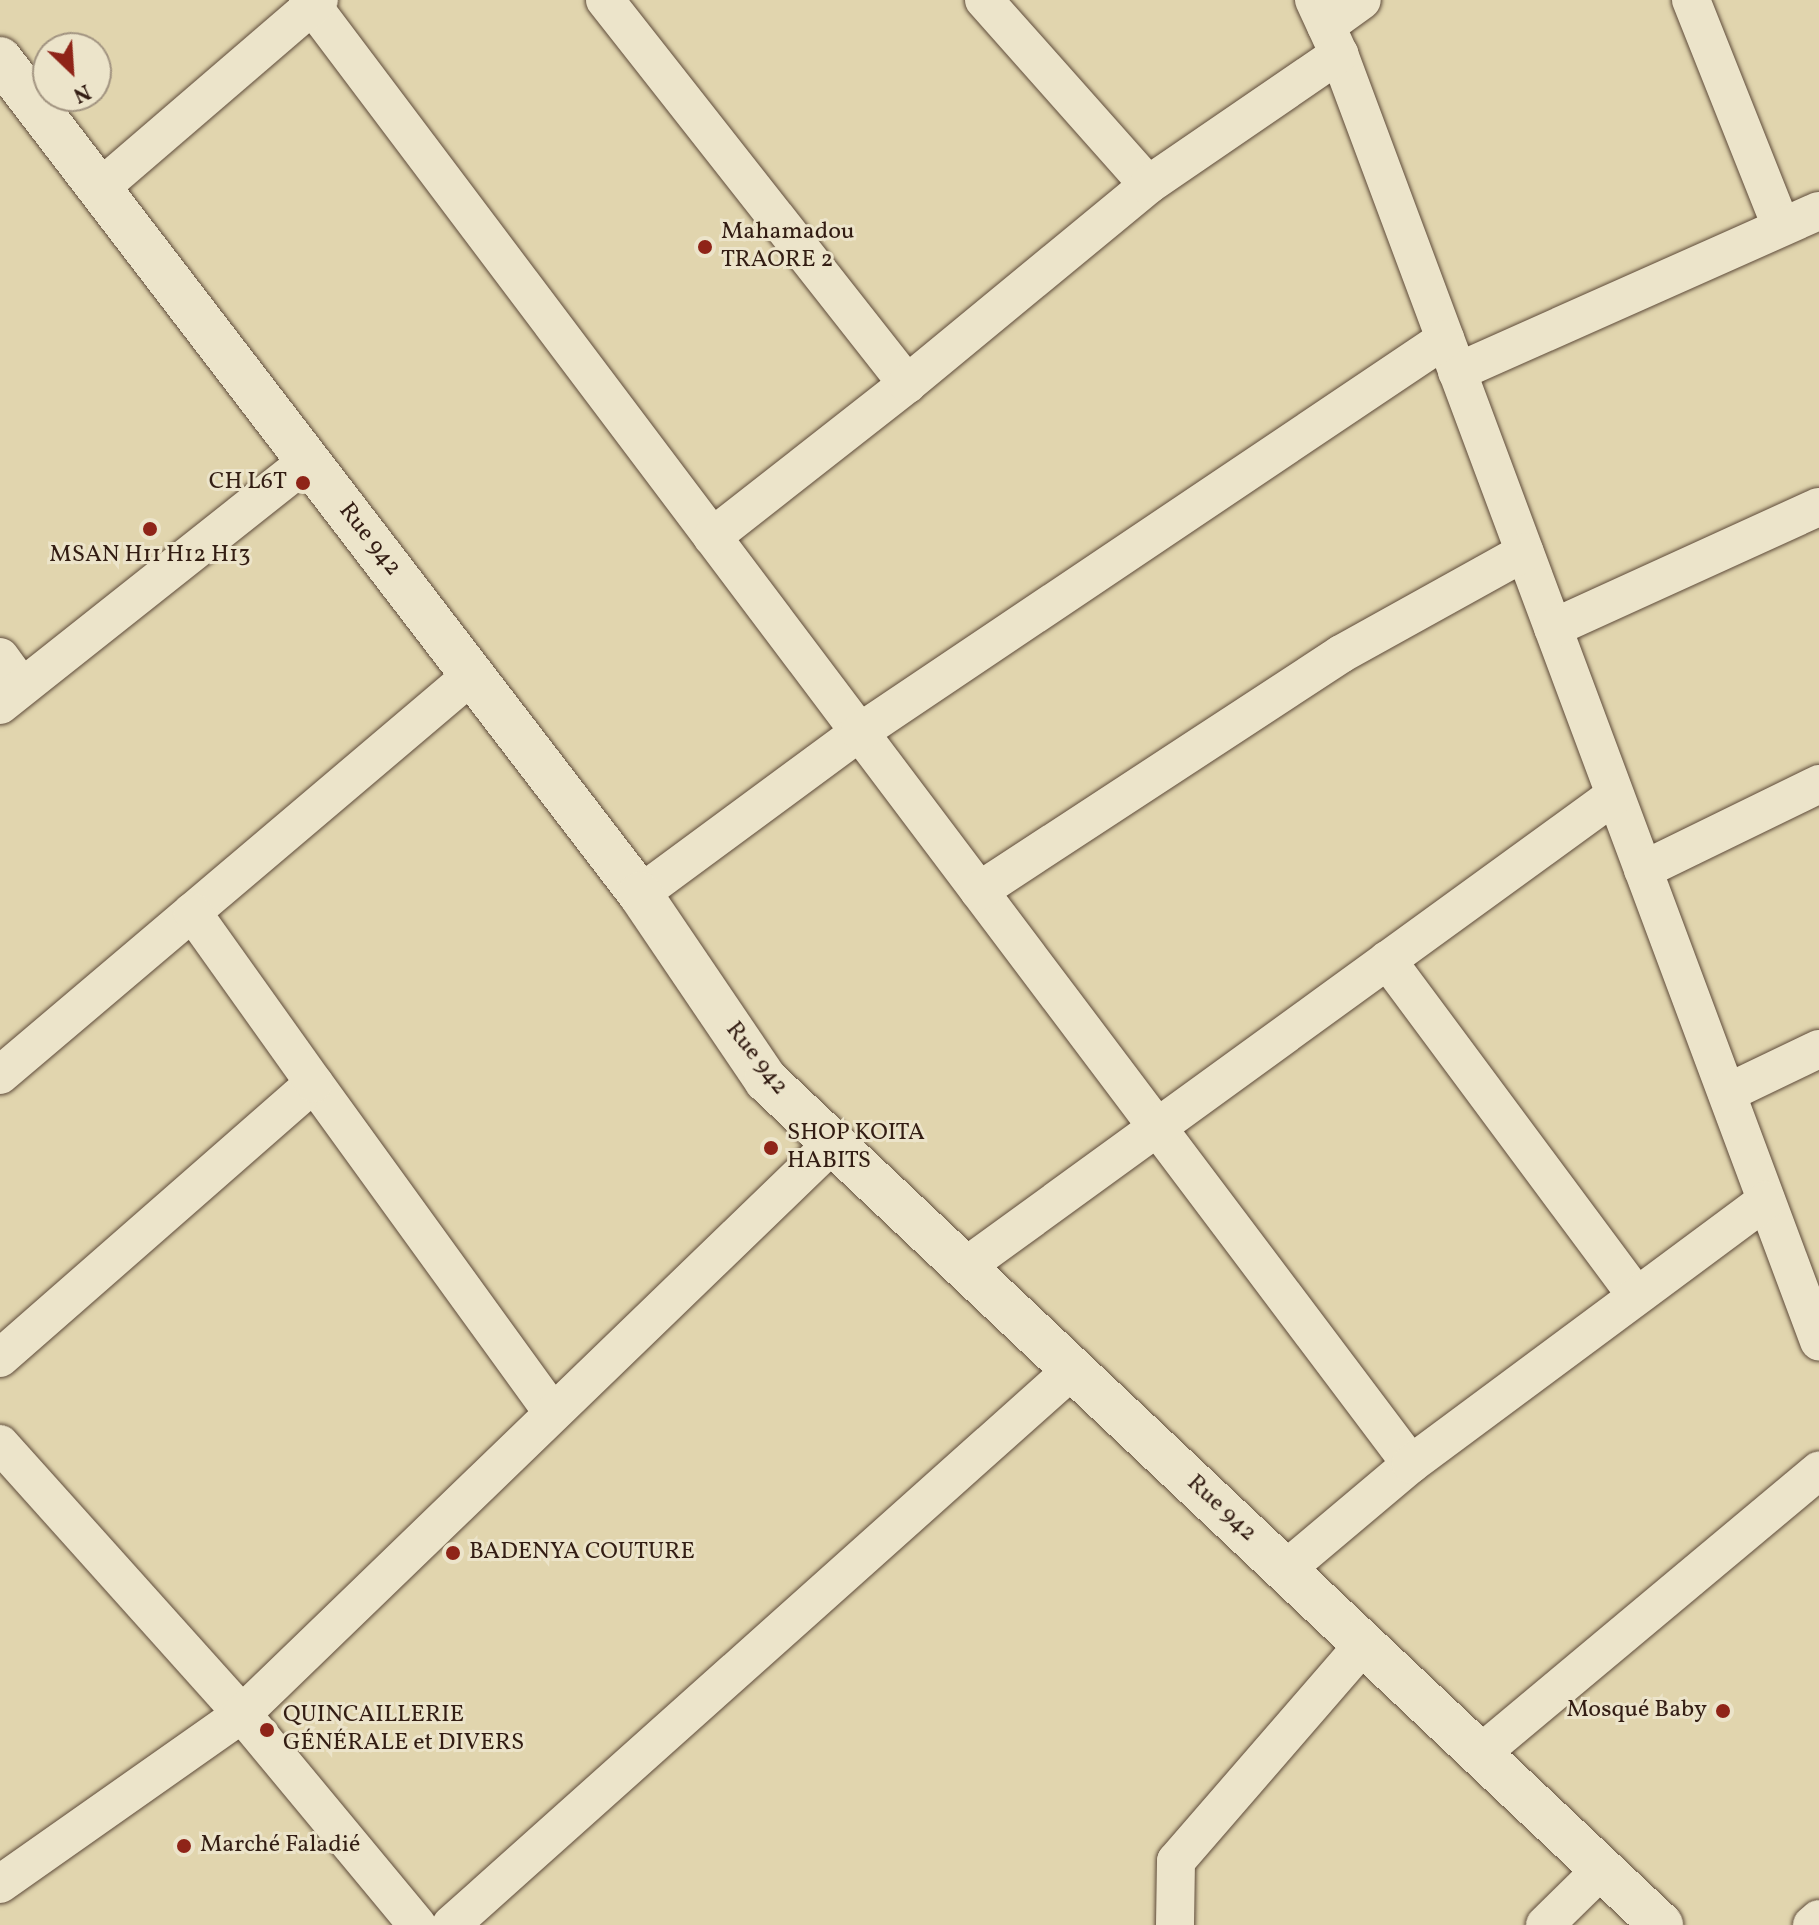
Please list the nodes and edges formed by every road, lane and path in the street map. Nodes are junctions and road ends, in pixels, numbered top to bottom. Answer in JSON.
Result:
{"nodes":[{"id":1,"x":605,"y":0,"type":"edge"},
{"id":2,"x":984,"y":0,"type":"edge"},
{"id":3,"x":1362,"y":0,"type":"edge"},
{"id":4,"x":1691,"y":0,"type":"edge"},
{"id":5,"x":313,"y":2,"type":"edge"},
{"id":6,"x":1326,"y":27,"type":"edge"},
{"id":7,"x":0,"y":59,"type":"edge"},
{"id":8,"x":1148,"y":185,"type":"junction"},
{"id":9,"x":99,"y":189,"type":"junction"},
{"id":10,"x":1819,"y":211,"type":"edge"},
{"id":11,"x":1781,"y":226,"type":"junction"},
{"id":12,"x":1451,"y":356,"type":"junction"},
{"id":13,"x":907,"y":384,"type":"junction"},
{"id":14,"x":308,"y":461,"type":"junction"},
{"id":15,"x":1819,"y":507,"type":"edge"},
{"id":16,"x":712,"y":537,"type":"junction"},
{"id":17,"x":1525,"y":552,"type":"junction"},
{"id":18,"x":1553,"y":628,"type":"junction"},
{"id":19,"x":0,"y":657,"type":"edge"},
{"id":20,"x":472,"y":675,"type":"junction"},
{"id":21,"x":11,"y":696,"type":"edge"},
{"id":22,"x":860,"y":732,"type":"junction"},
{"id":23,"x":1819,"y":784,"type":"edge"},
{"id":24,"x":1615,"y":795,"type":"junction"},
{"id":25,"x":1643,"y":870,"type":"junction"},
{"id":26,"x":979,"y":891,"type":"junction"},
{"id":27,"x":640,"y":894,"type":"junction"},
{"id":28,"x":192,"y":912,"type":"junction"},
{"id":29,"x":1387,"y":960,"type":"junction"},
{"id":30,"x":1819,"y":1049,"type":"edge"},
{"id":31,"x":0,"y":1075,"type":"edge"},
{"id":32,"x":314,"y":1083,"type":"junction"},
{"id":33,"x":1727,"y":1093,"type":"junction"},
{"id":34,"x":1157,"y":1126,"type":"junction"},
{"id":35,"x":833,"y":1143,"type":"junction"},
{"id":36,"x":1766,"y":1200,"type":"junction"},
{"id":37,"x":965,"y":1267,"type":"junction"},
{"id":38,"x":1636,"y":1295,"type":"junction"},
{"id":39,"x":1819,"y":1341,"type":"edge"},
{"id":40,"x":0,"y":1358,"type":"edge"},
{"id":41,"x":1073,"y":1369,"type":"junction"},
{"id":42,"x":553,"y":1413,"type":"junction"},
{"id":43,"x":0,"y":1444,"type":"edge"},
{"id":44,"x":1411,"y":1464,"type":"junction"},
{"id":45,"x":1819,"y":1471,"type":"edge"},
{"id":46,"x":1285,"y":1570,"type":"junction"},
{"id":47,"x":1364,"y":1644,"type":"junction"},
{"id":48,"x":242,"y":1714,"type":"junction"},
{"id":49,"x":1480,"y":1754,"type":"junction"},
{"id":50,"x":1602,"y":1869,"type":"junction"},
{"id":51,"x":0,"y":1884,"type":"edge"},
{"id":52,"x":1819,"y":1919,"type":"edge"},
{"id":53,"x":417,"y":1925,"type":"edge"},
{"id":54,"x":451,"y":1925,"type":"edge"},
{"id":55,"x":1175,"y":1925,"type":"edge"},
{"id":56,"x":1545,"y":1925,"type":"edge"},
{"id":57,"x":1661,"y":1925,"type":"edge"},
{"id":58,"x":1812,"y":1925,"type":"edge"}],
"edges":[{"from":1,"to":13,"type":"street"},
{"from":2,"to":8,"type":"street"},
{"from":3,"to":6,"type":"street"},
{"from":4,"to":11,"type":"street"},
{"from":5,"to":9,"type":"street"},
{"from":5,"to":16,"type":"street"},
{"from":6,"to":8,"type":"street"},
{"from":6,"to":12,"type":"street"},
{"from":7,"to":9,"type":"street","name":"Rue 942"},
{"from":8,"to":13,"type":"street"},
{"from":9,"to":14,"type":"street","name":"Rue 942"},
{"from":10,"to":11,"type":"street"},
{"from":11,"to":12,"type":"street"},
{"from":12,"to":17,"type":"street"},
{"from":12,"to":22,"type":"street"},
{"from":13,"to":16,"type":"street"},
{"from":14,"to":20,"type":"street","name":"Rue 942"},
{"from":14,"to":21,"type":"street"},
{"from":15,"to":18,"type":"street"},
{"from":16,"to":22,"type":"street"},
{"from":17,"to":18,"type":"street"},
{"from":17,"to":26,"type":"street"},
{"from":18,"to":24,"type":"street"},
{"from":19,"to":21,"type":"street"},
{"from":20,"to":27,"type":"street","name":"Rue 942"},
{"from":20,"to":28,"type":"street"},
{"from":22,"to":26,"type":"street"},
{"from":22,"to":27,"type":"street"},
{"from":23,"to":25,"type":"street"},
{"from":24,"to":25,"type":"street"},
{"from":24,"to":29,"type":"street"},
{"from":25,"to":33,"type":"street"},
{"from":26,"to":34,"type":"street"},
{"from":27,"to":35,"type":"street","name":"Rue 942"},
{"from":28,"to":31,"type":"street"},
{"from":28,"to":32,"type":"street"},
{"from":29,"to":34,"type":"street"},
{"from":29,"to":38,"type":"street"},
{"from":30,"to":33,"type":"street"},
{"from":32,"to":40,"type":"street"},
{"from":32,"to":42,"type":"street"},
{"from":33,"to":36,"type":"street"},
{"from":34,"to":37,"type":"street"},
{"from":34,"to":44,"type":"street"},
{"from":35,"to":37,"type":"street","name":"Rue 942"},
{"from":35,"to":42,"type":"street"},
{"from":36,"to":38,"type":"street"},
{"from":36,"to":39,"type":"street"},
{"from":37,"to":41,"type":"street","name":"Rue 942"},
{"from":38,"to":44,"type":"street"},
{"from":41,"to":46,"type":"street","name":"Rue 942"},
{"from":41,"to":54,"type":"street"},
{"from":42,"to":48,"type":"street"},
{"from":43,"to":48,"type":"street"},
{"from":44,"to":46,"type":"street"},
{"from":45,"to":49,"type":"street"},
{"from":46,"to":47,"type":"street","name":"Rue 942"},
{"from":47,"to":49,"type":"street","name":"Rue 942"},
{"from":47,"to":55,"type":"street"},
{"from":48,"to":51,"type":"street"},
{"from":48,"to":53,"type":"street"},
{"from":49,"to":50,"type":"street","name":"Rue 942"},
{"from":50,"to":56,"type":"street"},
{"from":50,"to":57,"type":"street","name":"Rue 942"},
{"from":52,"to":58,"type":"street"}]}
